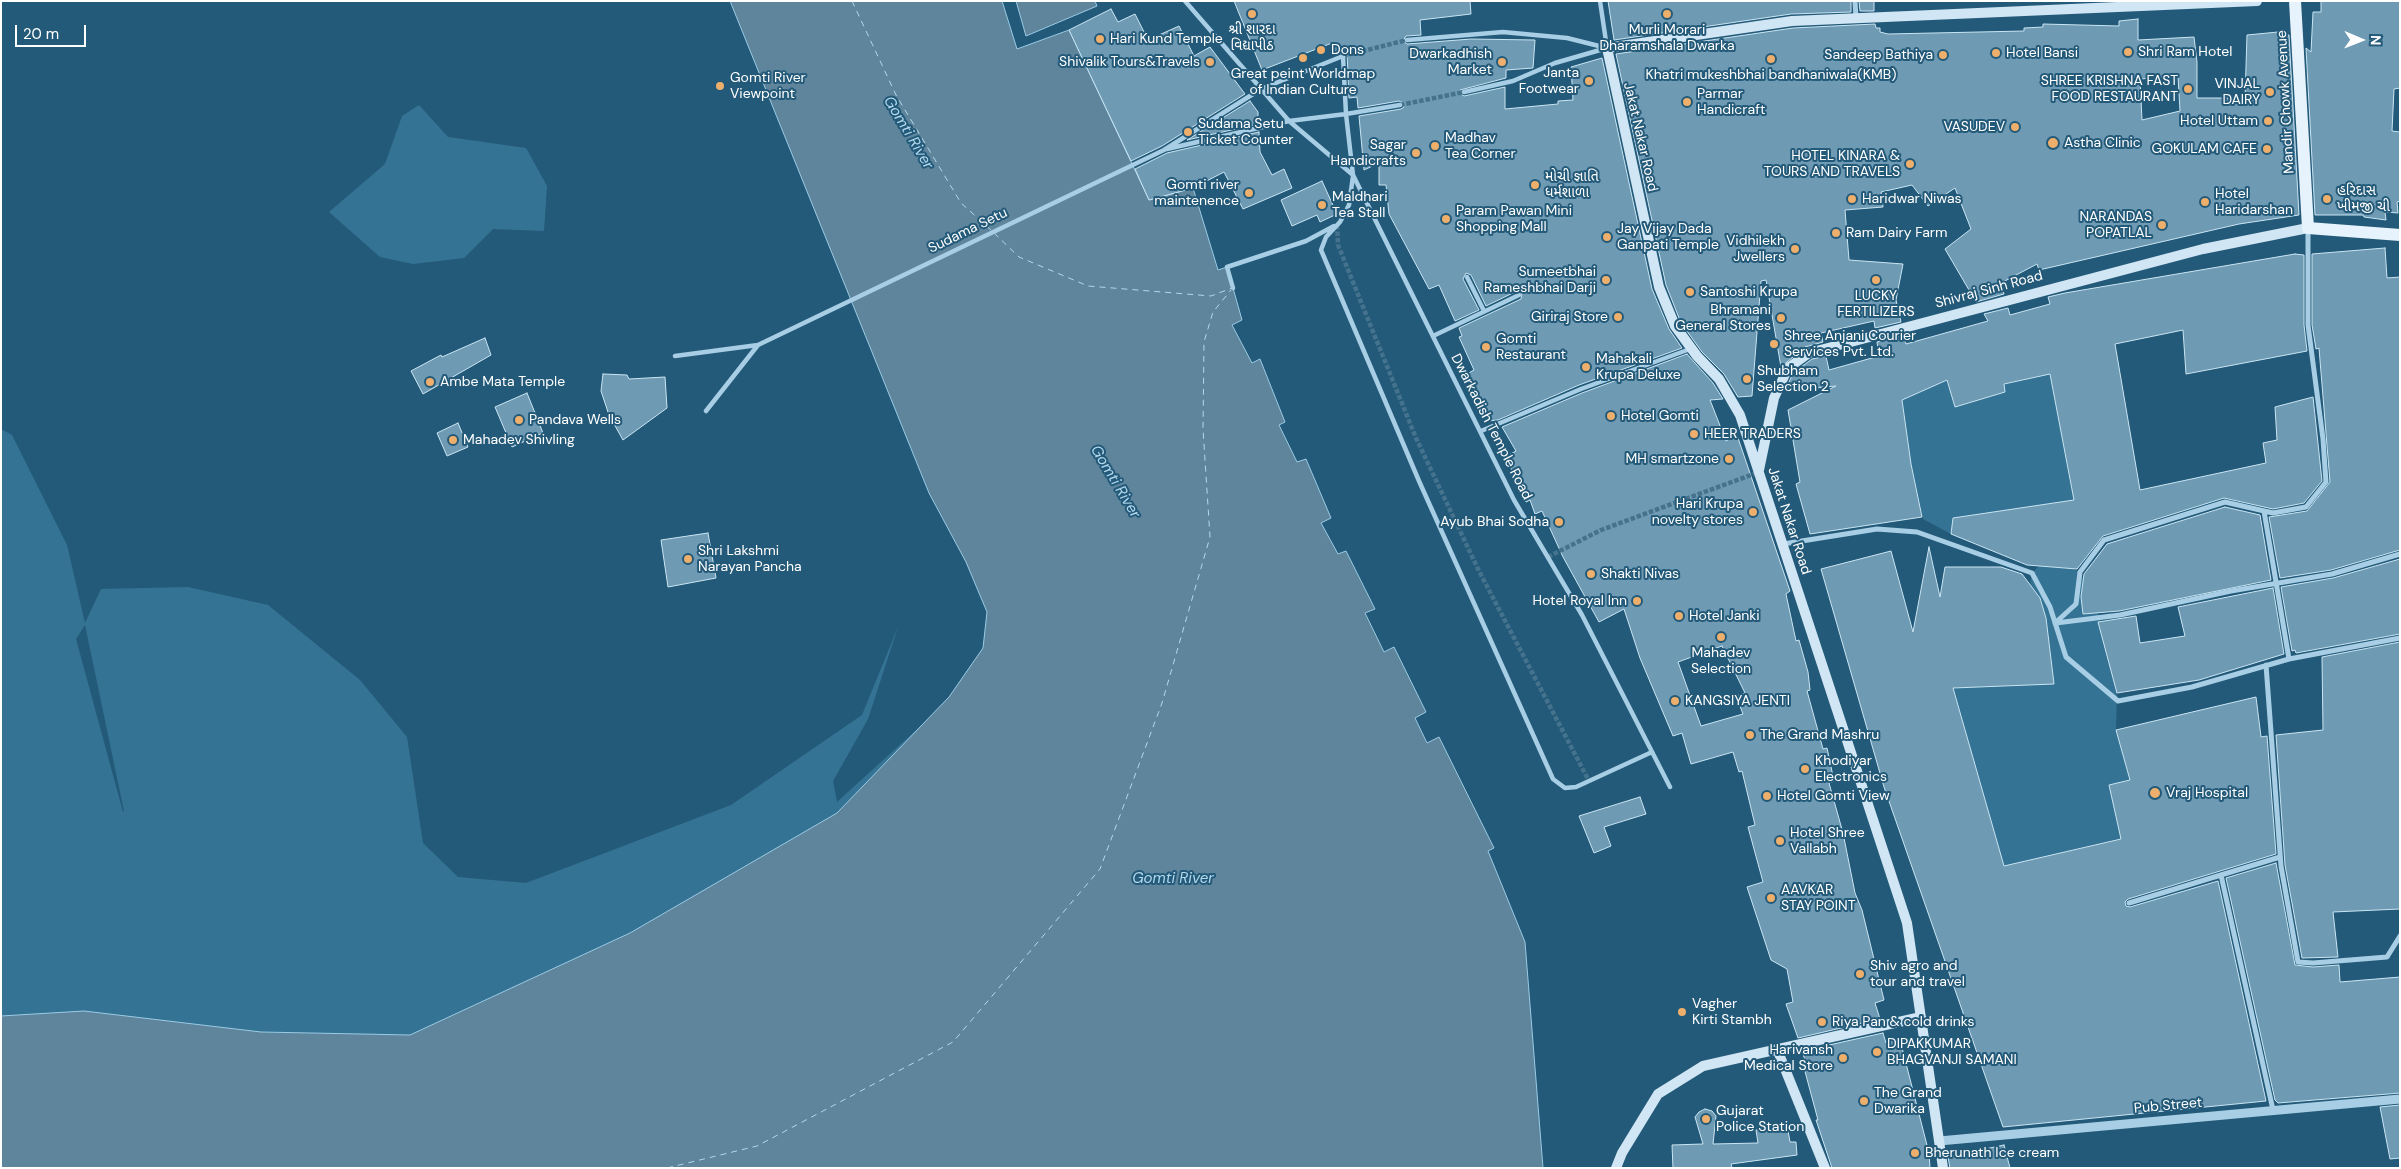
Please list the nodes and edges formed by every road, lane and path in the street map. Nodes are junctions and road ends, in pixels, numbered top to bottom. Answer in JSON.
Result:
{"nodes":[{"id":1,"x":1185,"y":1,"type":"edge"},
{"id":2,"x":1600,"y":1,"type":"edge"},
{"id":3,"x":1855,"y":1,"type":"edge"},
{"id":4,"x":2257,"y":1,"type":"edge"},
{"id":5,"x":2295,"y":1,"type":"edge"},
{"id":6,"x":1856,"y":19,"type":"junction"},
{"id":7,"x":1407,"y":40,"type":"tunnel mouth"},
{"id":8,"x":1607,"y":48,"type":"junction"},
{"id":9,"x":1261,"y":89,"type":"junction"},
{"id":10,"x":1464,"y":92,"type":"tunnel mouth"},
{"id":11,"x":1400,"y":105,"type":"tunnel mouth"},
{"id":12,"x":1346,"y":114,"type":"junction"},
{"id":13,"x":1289,"y":121,"type":"junction"},
{"id":14,"x":1164,"y":150,"type":"junction"},
{"id":15,"x":1354,"y":175,"type":"junction"},
{"id":16,"x":1340,"y":222,"type":"junction"},
{"id":17,"x":2308,"y":228,"type":"junction"},
{"id":18,"x":2400,"y":235,"type":"edge"},
{"id":19,"x":1467,"y":277,"type":"dead end"},
{"id":20,"x":1233,"y":288,"type":"dead end"},
{"id":21,"x":1519,"y":295,"type":"dead end"},
{"id":22,"x":1484,"y":311,"type":"junction"},
{"id":23,"x":1433,"y":336,"type":"junction"},
{"id":24,"x":758,"y":345,"type":"junction"},
{"id":25,"x":1692,"y":349,"type":"junction"},
{"id":26,"x":675,"y":356,"type":"dead end"},
{"id":27,"x":706,"y":411,"type":"dead end"},
{"id":28,"x":1480,"y":431,"type":"junction"},
{"id":29,"x":1759,"y":472,"type":"junction"},
{"id":30,"x":2264,"y":511,"type":"junction"},
{"id":31,"x":1783,"y":544,"type":"junction"},
{"id":32,"x":2400,"y":554,"type":"edge"},
{"id":33,"x":2275,"y":584,"type":"junction"},
{"id":34,"x":2055,"y":623,"type":"junction"},
{"id":35,"x":2400,"y":638,"type":"edge"},
{"id":36,"x":2289,"y":659,"type":"junction"},
{"id":37,"x":2266,"y":665,"type":"junction"},
{"id":38,"x":1652,"y":752,"type":"junction"},
{"id":39,"x":1670,"y":787,"type":"dead end"},
{"id":40,"x":2280,"y":856,"type":"junction"},
{"id":41,"x":2222,"y":875,"type":"junction"},
{"id":42,"x":2129,"y":903,"type":"dead end"},
{"id":43,"x":2400,"y":936,"type":"edge"},
{"id":44,"x":1921,"y":1018,"type":"junction"},
{"id":45,"x":1777,"y":1049,"type":"junction"},
{"id":46,"x":2400,"y":1099,"type":"edge"},
{"id":47,"x":2273,"y":1110,"type":"junction"},
{"id":48,"x":1939,"y":1141,"type":"junction"},
{"id":49,"x":1616,"y":1168,"type":"edge"},
{"id":50,"x":1825,"y":1168,"type":"edge"},
{"id":51,"x":1943,"y":1168,"type":"edge"}],
"edges":[{"from":1,"to":9,"type":"street"},
{"from":2,"to":8,"type":"street"},
{"from":3,"to":6,"type":"street"},
{"from":4,"to":6,"type":"main road"},
{"from":5,"to":17,"type":"main road","name":"Mandir Chowk Avenue"},
{"from":6,"to":8,"type":"main road"},
{"from":7,"to":8,"type":"street"},
{"from":8,"to":10,"type":"street"},
{"from":8,"to":25,"type":"main road","name":"Jakat Nakar Road"},
{"from":9,"to":12,"type":"street","name":"Dwarkadish Temple Road"},
{"from":9,"to":13,"type":"street"},
{"from":9,"to":14,"type":"street"},
{"from":11,"to":12,"type":"street"},
{"from":12,"to":13,"type":"street"},
{"from":12,"to":15,"type":"street","name":"Dwarkadish Temple Road"},
{"from":13,"to":14,"type":"street"},
{"from":13,"to":15,"type":"street"},
{"from":14,"to":24,"type":"street","name":"Sudama Setu"},
{"from":15,"to":16,"type":"street"},
{"from":15,"to":23,"type":"street","name":"Dwarkadish Temple Road"},
{"from":16,"to":20,"type":"street"},
{"from":16,"to":38,"type":"street"},
{"from":17,"to":18,"type":"main road"},
{"from":17,"to":29,"type":"main road","name":"Shivraj Sinh Road"},
{"from":17,"to":30,"type":"street"},
{"from":19,"to":22,"type":"street"},
{"from":21,"to":22,"type":"street"},
{"from":22,"to":23,"type":"street"},
{"from":23,"to":28,"type":"street","name":"Dwarkadish Temple Road"},
{"from":24,"to":26,"type":"street"},
{"from":24,"to":27,"type":"street"},
{"from":25,"to":28,"type":"street"},
{"from":25,"to":29,"type":"main road","name":"Jakat Nakar Road"},
{"from":28,"to":38,"type":"street","name":"Dwarkadish Temple Road"},
{"from":29,"to":31,"type":"main road","name":"Jakat Nakar Road"},
{"from":30,"to":33,"type":"street"},
{"from":30,"to":34,"type":"street"},
{"from":31,"to":34,"type":"street"},
{"from":31,"to":44,"type":"main road","name":"Jakat Nakar Road"},
{"from":32,"to":33,"type":"street"},
{"from":33,"to":34,"type":"street"},
{"from":33,"to":36,"type":"street"},
{"from":34,"to":37,"type":"street"},
{"from":35,"to":36,"type":"street"},
{"from":36,"to":37,"type":"street"},
{"from":37,"to":40,"type":"street"},
{"from":38,"to":39,"type":"street","name":"Dwarkadish Temple Road"},
{"from":40,"to":41,"type":"street"},
{"from":40,"to":43,"type":"street"},
{"from":41,"to":42,"type":"street"},
{"from":41,"to":47,"type":"street"},
{"from":44,"to":45,"type":"main road"},
{"from":44,"to":48,"type":"main road","name":"Jakat Nakar Road"},
{"from":45,"to":49,"type":"main road"},
{"from":45,"to":50,"type":"main road"},
{"from":46,"to":47,"type":"street","name":"Pub Street"},
{"from":47,"to":48,"type":"street","name":"Pub Street"},
{"from":48,"to":51,"type":"main road","name":"Jakat Nakar Road"}]}
